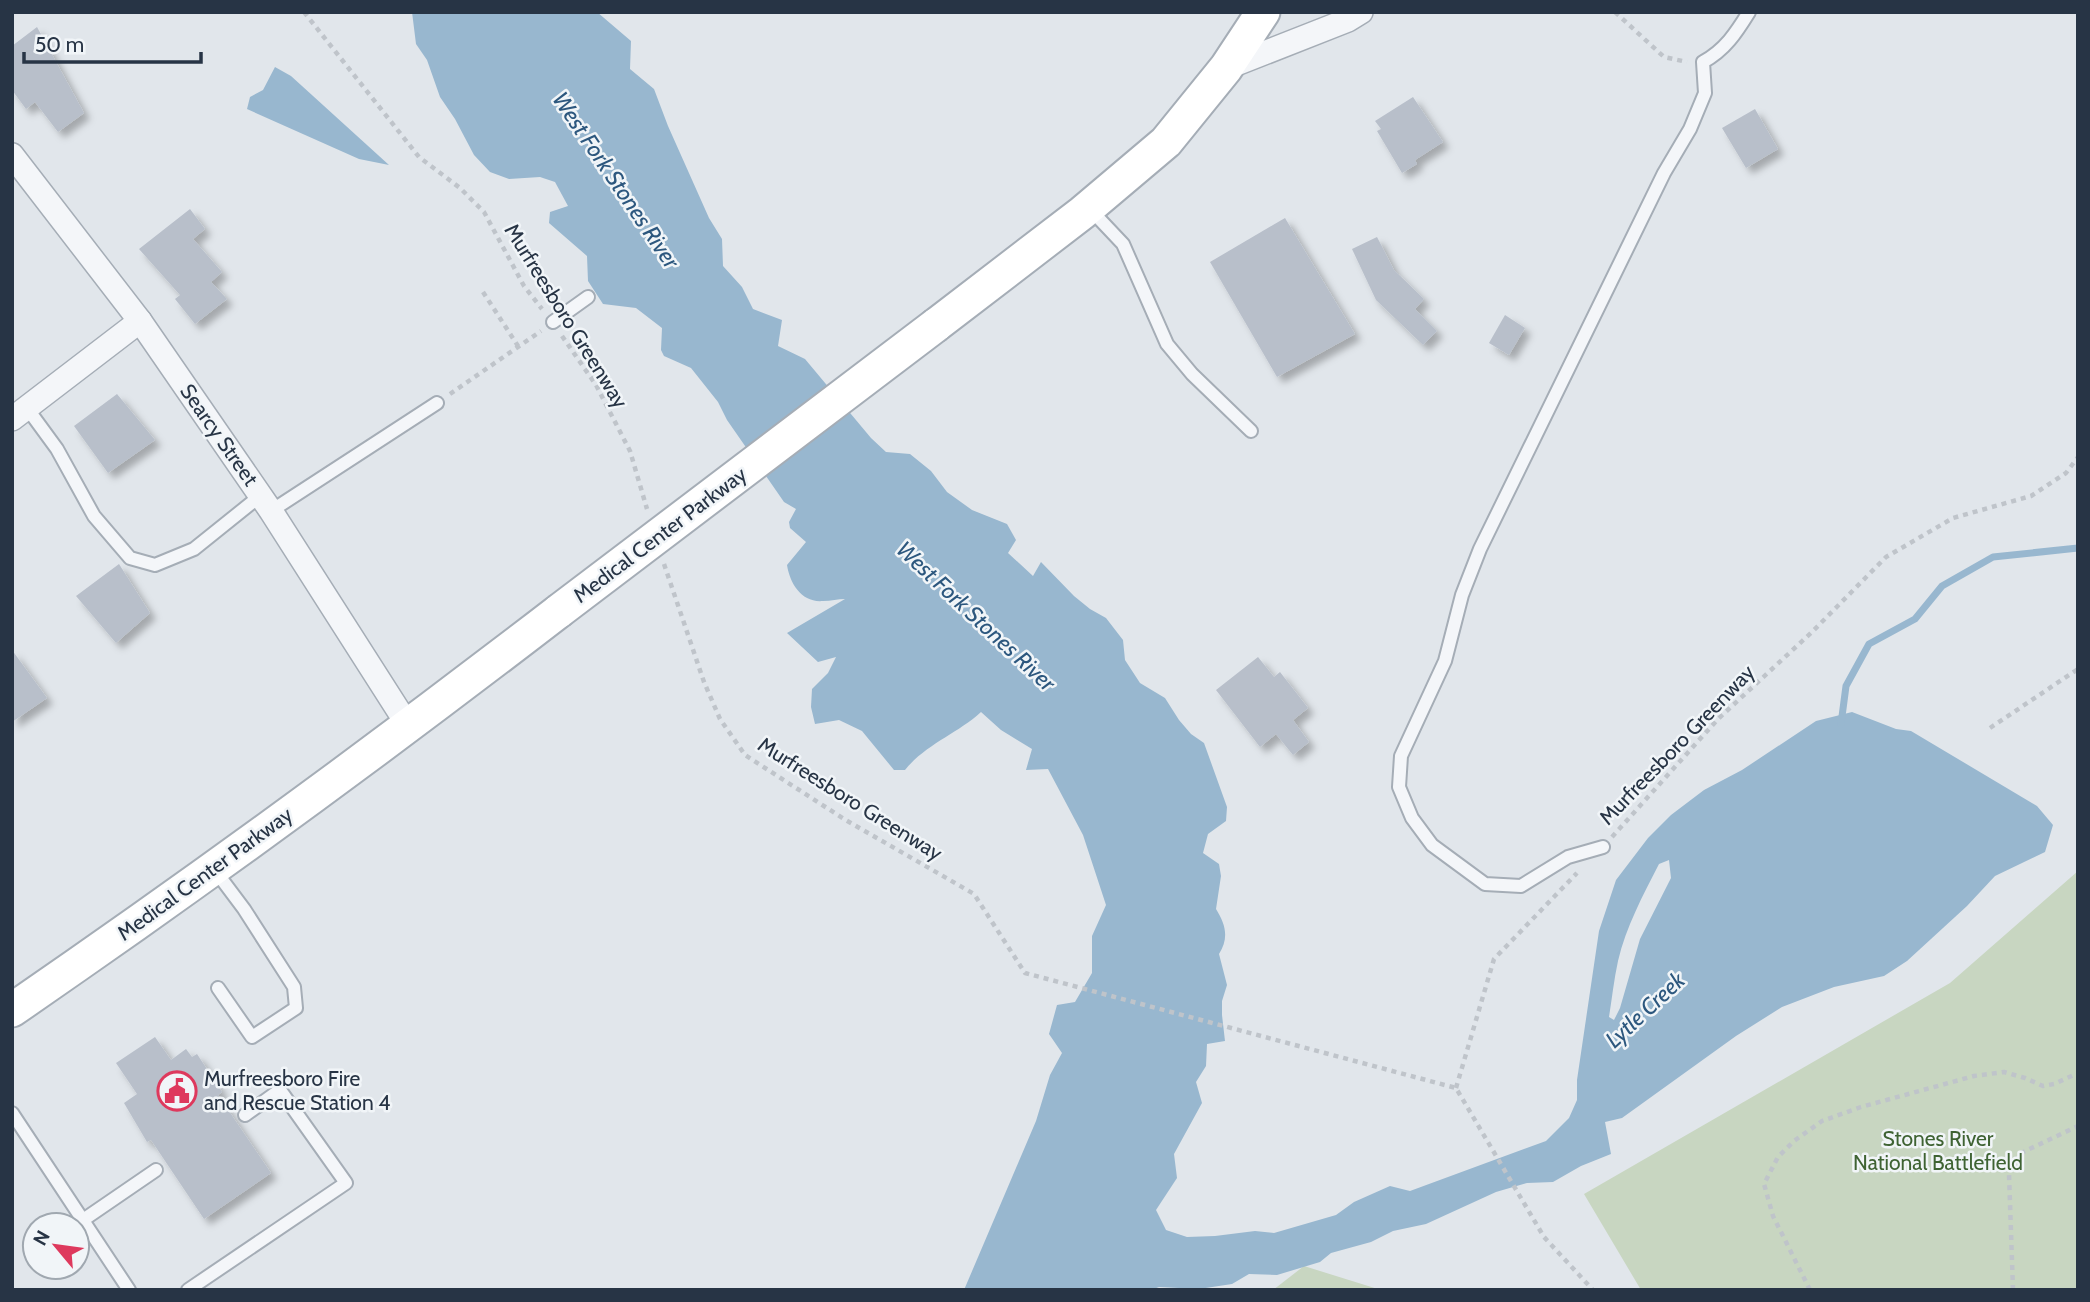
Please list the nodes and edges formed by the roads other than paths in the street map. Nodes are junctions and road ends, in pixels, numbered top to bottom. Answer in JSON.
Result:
{"nodes":[{"id":1,"x":1263,"y":12,"type":"edge"},
{"id":2,"x":1361,"y":12,"type":"edge"},
{"id":3,"x":1749,"y":12,"type":"edge"},
{"id":4,"x":1226,"y":68,"type":"junction"},
{"id":5,"x":12,"y":155,"type":"edge"},
{"id":6,"x":1089,"y":207,"type":"junction"},
{"id":7,"x":588,"y":297,"type":"dead end"},
{"id":8,"x":140,"y":321,"type":"junction"},
{"id":9,"x":553,"y":322,"type":"road end"},
{"id":10,"x":437,"y":403,"type":"road end"},
{"id":11,"x":20,"y":414,"type":"edge"},
{"id":12,"x":1251,"y":431,"type":"dead end"},
{"id":13,"x":266,"y":503,"type":"junction"},
{"id":14,"x":409,"y":727,"type":"junction"},
{"id":15,"x":1603,"y":847,"type":"road end"},
{"id":16,"x":214,"y":869,"type":"junction"},
{"id":17,"x":218,"y":988,"type":"dead end"},
{"id":18,"x":12,"y":1010,"type":"edge"},
{"id":19,"x":12,"y":1113,"type":"edge"},
{"id":20,"x":245,"y":1115,"type":"dead end"},
{"id":21,"x":156,"y":1170,"type":"dead end"},
{"id":22,"x":77,"y":1211,"type":"edge"},
{"id":23,"x":91,"y":1215,"type":"edge"},
{"id":24,"x":91,"y":1232,"type":"edge"},
{"id":25,"x":129,"y":1290,"type":"edge"},
{"id":26,"x":188,"y":1290,"type":"edge"}],
"edges":[{"from":1,"to":4,"type":"main road","name":"Medical Center Parkway"},
{"from":2,"to":4,"type":"street"},
{"from":3,"to":15,"type":"lane"},
{"from":4,"to":6,"type":"main road","name":"Medical Center Parkway"},
{"from":5,"to":8,"type":"street","name":"Searcy Street"},
{"from":6,"to":12,"type":"lane"},
{"from":6,"to":14,"type":"main road","name":"Medical Center Parkway","bridge":true},
{"from":7,"to":9,"type":"lane"},
{"from":8,"to":11,"type":"street"},
{"from":8,"to":13,"type":"street","name":"Searcy Street"},
{"from":10,"to":13,"type":"lane"},
{"from":11,"to":13,"type":"lane"},
{"from":13,"to":14,"type":"street","name":"Searcy Street"},
{"from":14,"to":16,"type":"main road","name":"Medical Center Parkway"},
{"from":16,"to":17,"type":"lane"},
{"from":16,"to":18,"type":"main road","name":"Medical Center Parkway"},
{"from":19,"to":22,"type":"lane"},
{"from":20,"to":26,"type":"lane"},
{"from":21,"to":23,"type":"lane"},
{"from":24,"to":25,"type":"lane"}]}
